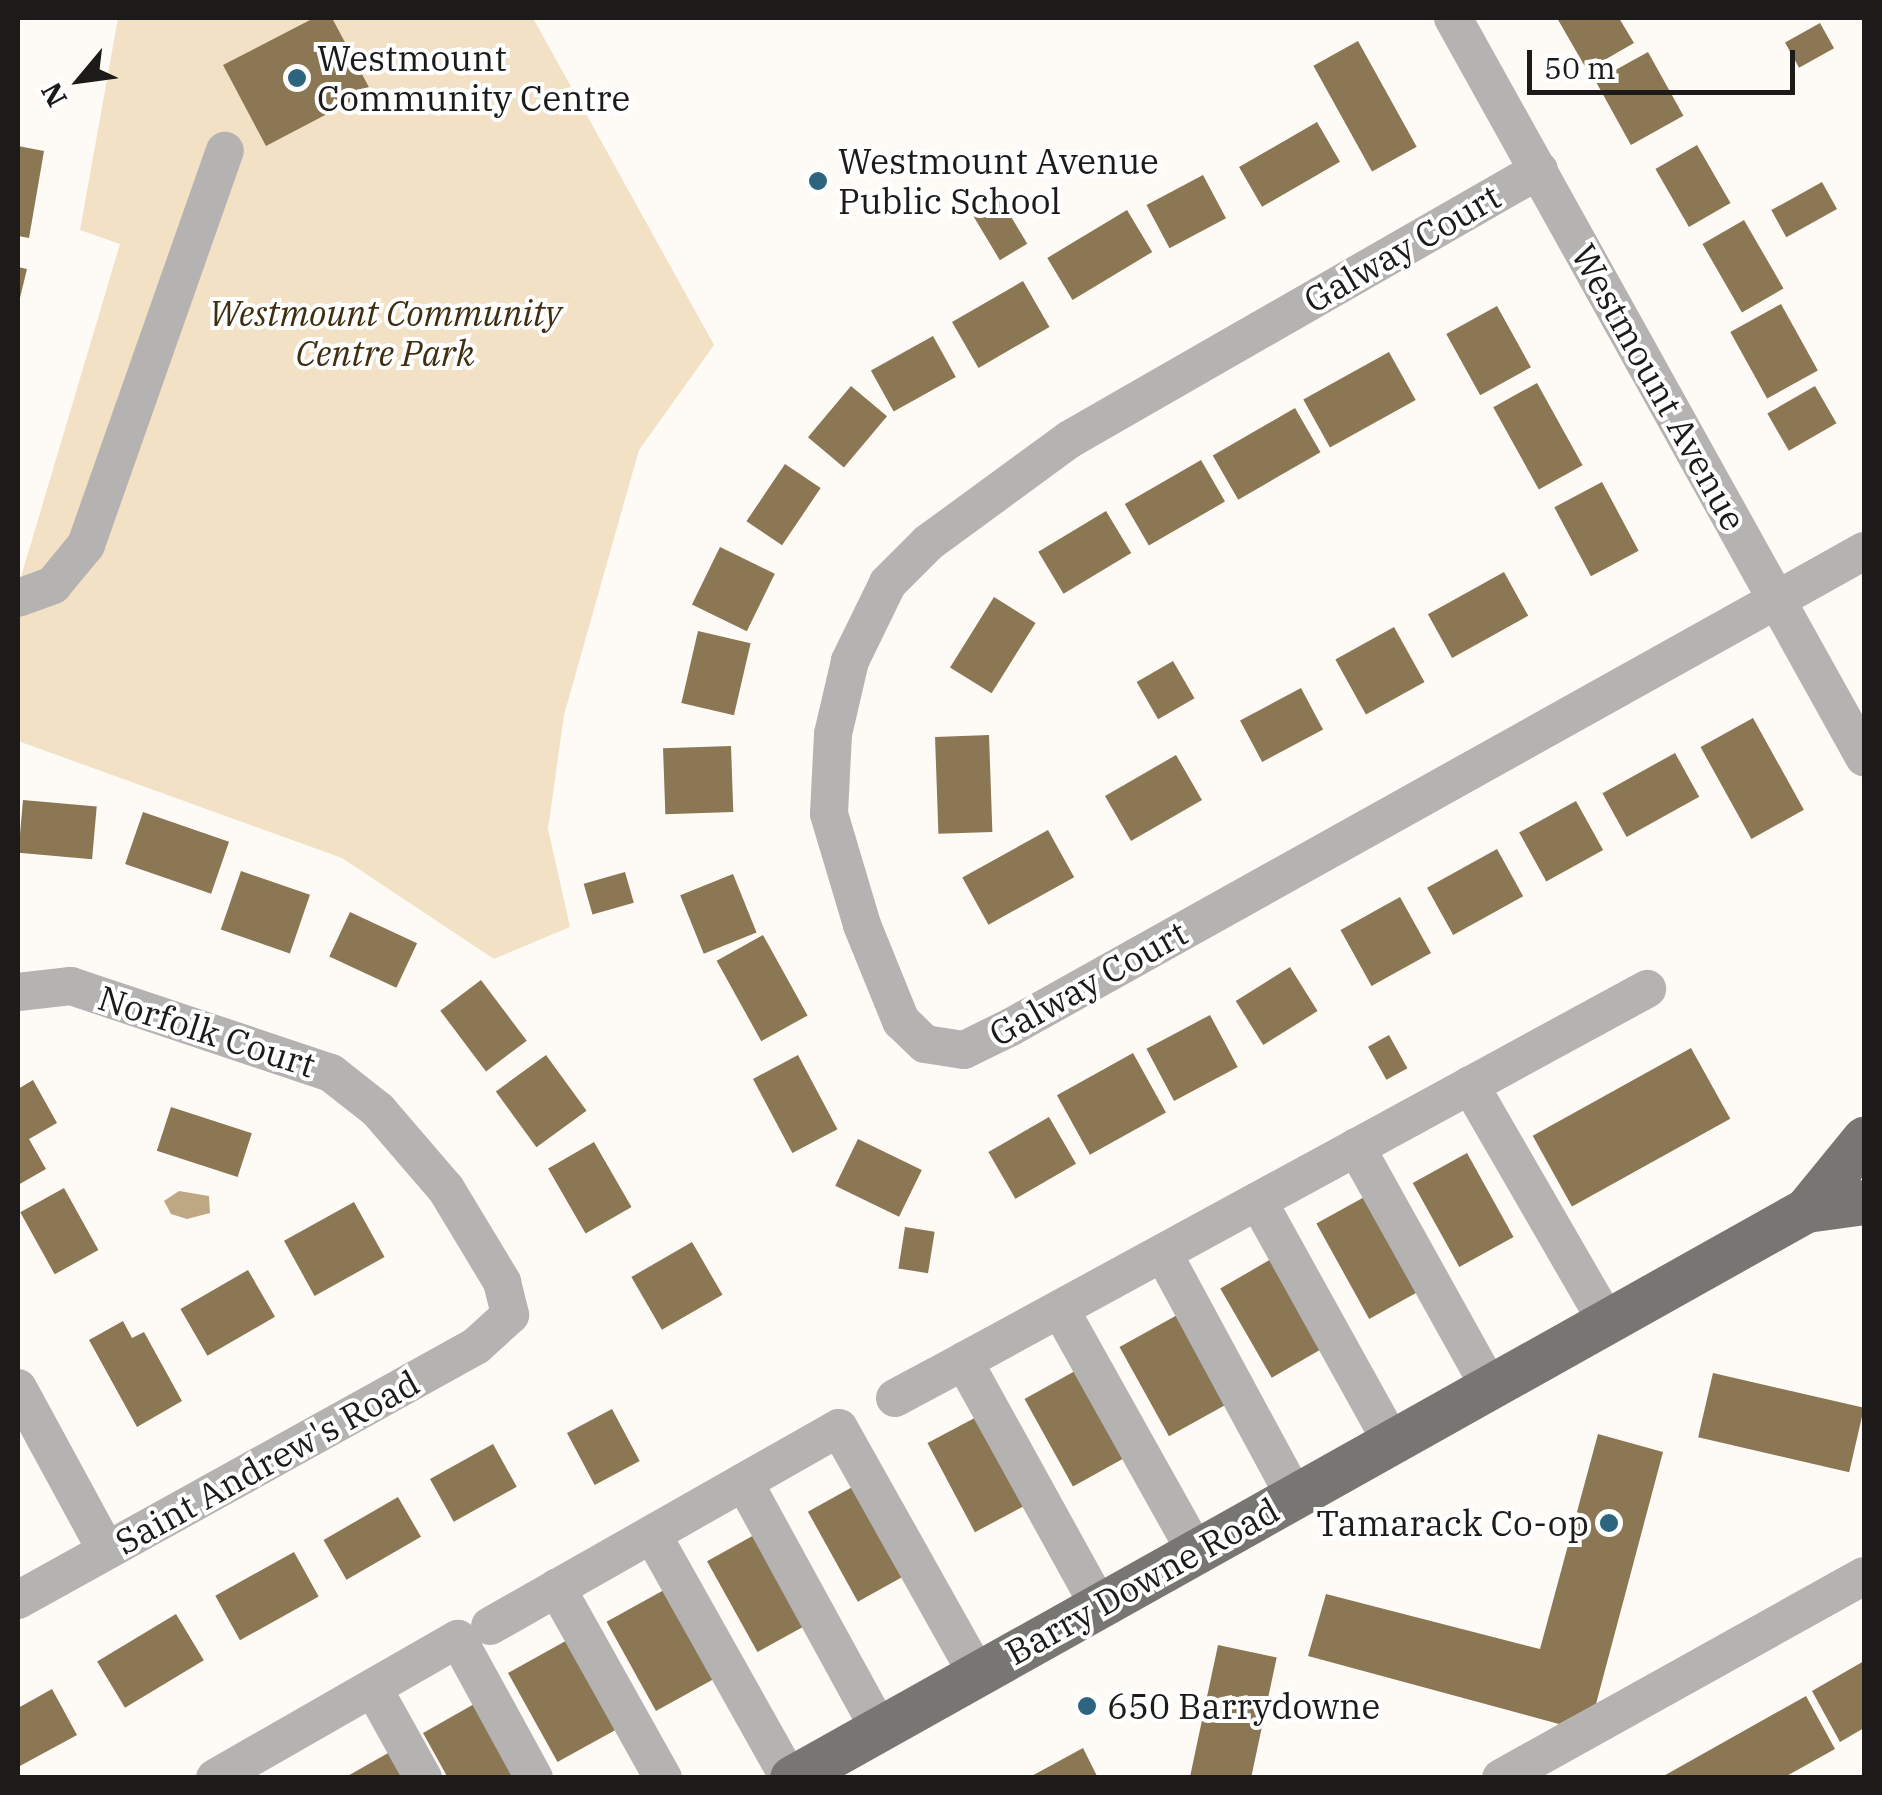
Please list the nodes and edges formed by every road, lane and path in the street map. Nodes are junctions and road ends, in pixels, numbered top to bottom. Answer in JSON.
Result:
{"nodes":[{"id":1,"x":1454,"y":18,"type":"edge"},
{"id":2,"x":225,"y":150,"type":"dead end"},
{"id":3,"x":1539,"y":170,"type":"junction"},
{"id":4,"x":1864,"y":552,"type":"edge"},
{"id":5,"x":18,"y":598,"type":"edge"},
{"id":6,"x":1776,"y":598,"type":"junction"},
{"id":7,"x":1864,"y":758,"type":"edge"},
{"id":8,"x":1647,"y":989,"type":"dead end"},
{"id":9,"x":18,"y":992,"type":"edge"},
{"id":10,"x":1470,"y":1085,"type":"junction"},
{"id":11,"x":1864,"y":1139,"type":"edge"},
{"id":12,"x":1356,"y":1147,"type":"junction"},
{"id":13,"x":1258,"y":1201,"type":"junction"},
{"id":14,"x":1864,"y":1202,"type":"edge"},
{"id":15,"x":1806,"y":1210,"type":"junction"},
{"id":16,"x":1162,"y":1252,"type":"junction"},
{"id":17,"x":1060,"y":1308,"type":"junction"},
{"id":18,"x":510,"y":1315,"type":"joint"},
{"id":19,"x":1606,"y":1322,"type":"junction"},
{"id":20,"x":964,"y":1361,"type":"junction"},
{"id":21,"x":1489,"y":1386,"type":"junction"},
{"id":22,"x":18,"y":1388,"type":"edge"},
{"id":23,"x":895,"y":1398,"type":"dead end"},
{"id":24,"x":1391,"y":1441,"type":"junction"},
{"id":25,"x":744,"y":1482,"type":"junction"},
{"id":26,"x":1294,"y":1495,"type":"junction"},
{"id":27,"x":652,"y":1534,"type":"junction"},
{"id":28,"x":106,"y":1550,"type":"junction"},
{"id":29,"x":1195,"y":1551,"type":"junction"},
{"id":30,"x":1864,"y":1576,"type":"edge"},
{"id":31,"x":557,"y":1588,"type":"junction"},
{"id":32,"x":18,"y":1600,"type":"edge"},
{"id":33,"x":1098,"y":1606,"type":"junction"},
{"id":34,"x":490,"y":1626,"type":"dead end"},
{"id":35,"x":977,"y":1674,"type":"junction"},
{"id":36,"x":373,"y":1688,"type":"junction"},
{"id":37,"x":879,"y":1729,"type":"junction"},
{"id":38,"x":811,"y":1773,"type":"edge"},
{"id":39,"x":215,"y":1778,"type":"edge"},
{"id":40,"x":423,"y":1778,"type":"edge"},
{"id":41,"x":534,"y":1778,"type":"edge"},
{"id":42,"x":663,"y":1778,"type":"edge"},
{"id":43,"x":1501,"y":1778,"type":"edge"}],
"edges":[{"from":1,"to":3,"type":"street","name":"Westmount Avenue"},
{"from":2,"to":5,"type":"street"},
{"from":3,"to":6,"type":"street","name":"Westmount Avenue"},
{"from":3,"to":6,"type":"street","name":"Galway Court"},
{"from":4,"to":6,"type":"street","name":"Galway Court"},
{"from":6,"to":7,"type":"street","name":"Westmount Avenue"},
{"from":8,"to":10,"type":"street"},
{"from":9,"to":18,"type":"street","name":"Norfolk Court"},
{"from":10,"to":12,"type":"street"},
{"from":10,"to":19,"type":"street"},
{"from":11,"to":15,"type":"main road","name":"Barry Downe Road"},
{"from":12,"to":13,"type":"street"},
{"from":12,"to":21,"type":"street"},
{"from":13,"to":16,"type":"street"},
{"from":13,"to":24,"type":"street"},
{"from":14,"to":15,"type":"main road","name":"Barry Downe Road"},
{"from":15,"to":19,"type":"main road","name":"Barry Downe Road"},
{"from":16,"to":17,"type":"street"},
{"from":16,"to":26,"type":"street"},
{"from":17,"to":20,"type":"street"},
{"from":17,"to":29,"type":"street"},
{"from":18,"to":28,"type":"street","name":"Saint Andrew's Road"},
{"from":19,"to":21,"type":"main road","name":"Barry Downe Road"},
{"from":20,"to":23,"type":"street"},
{"from":20,"to":33,"type":"street"},
{"from":21,"to":24,"type":"main road","name":"Barry Downe Road"},
{"from":22,"to":28,"type":"street"},
{"from":24,"to":26,"type":"main road","name":"Barry Downe Road"},
{"from":25,"to":27,"type":"street"},
{"from":25,"to":35,"type":"street"},
{"from":25,"to":37,"type":"street"},
{"from":26,"to":29,"type":"main road","name":"Barry Downe Road"},
{"from":27,"to":31,"type":"street"},
{"from":27,"to":38,"type":"street"},
{"from":28,"to":32,"type":"street","name":"Saint Andrew's Road"},
{"from":29,"to":33,"type":"main road","name":"Barry Downe Road"},
{"from":30,"to":43,"type":"street"},
{"from":31,"to":34,"type":"street"},
{"from":31,"to":42,"type":"street"},
{"from":33,"to":35,"type":"main road","name":"Barry Downe Road"},
{"from":35,"to":37,"type":"main road","name":"Barry Downe Road"},
{"from":36,"to":39,"type":"street"},
{"from":36,"to":40,"type":"street"},
{"from":36,"to":41,"type":"street"},
{"from":37,"to":38,"type":"main road","name":"Barry Downe Road"}]}
